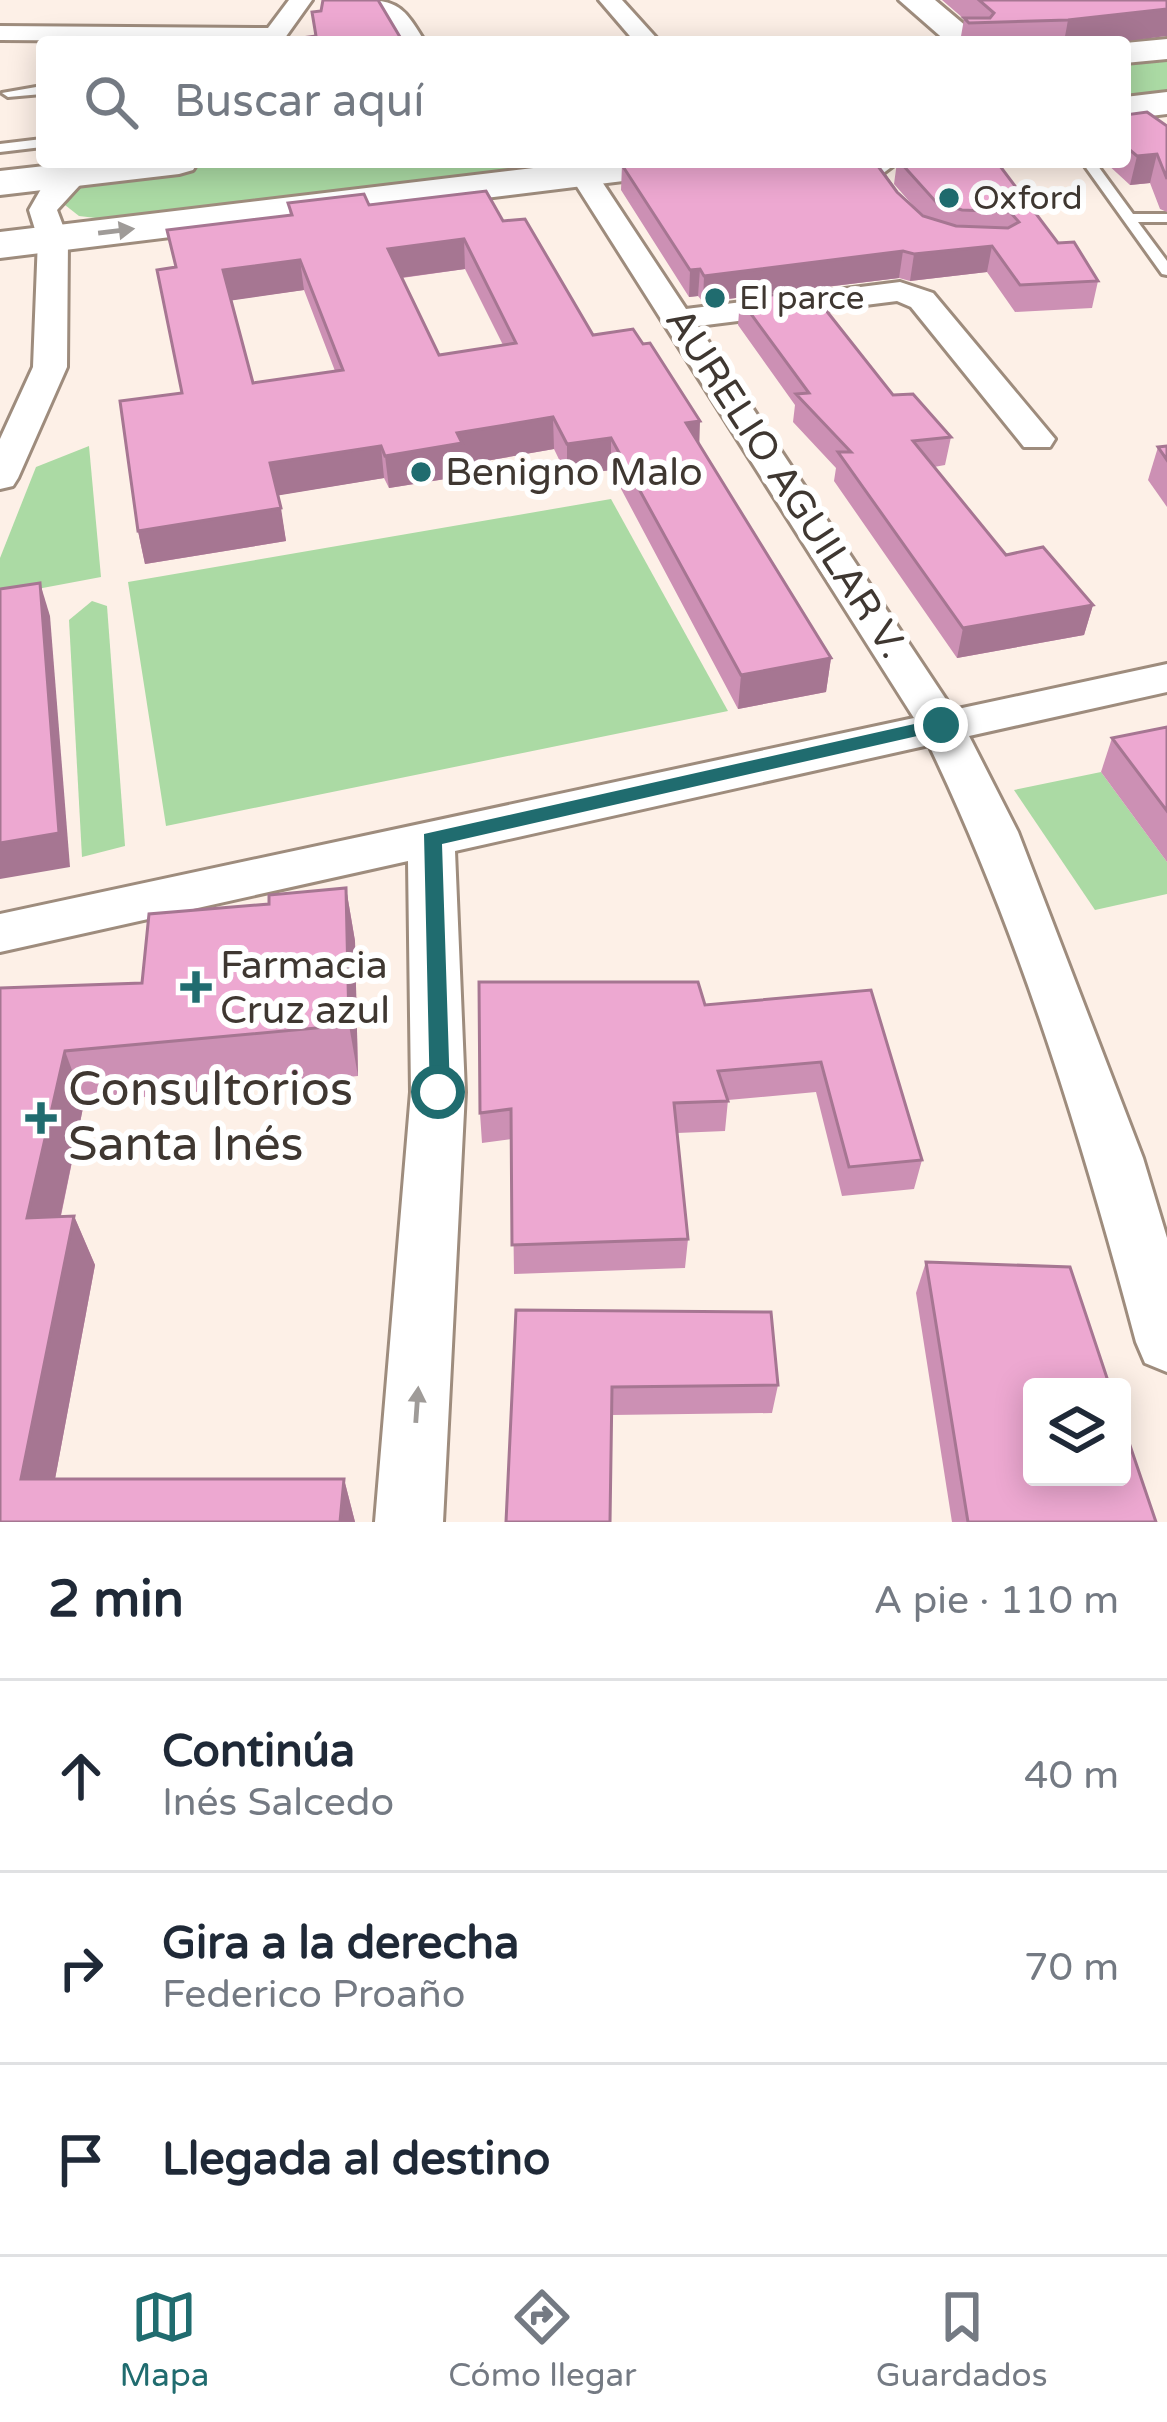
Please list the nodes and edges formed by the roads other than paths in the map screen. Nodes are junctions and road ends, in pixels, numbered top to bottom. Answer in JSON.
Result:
{"nodes":[{"id":1,"x":301,"y":0,"type":"edge"},
{"id":2,"x":377,"y":0,"type":"edge"},
{"id":3,"x":610,"y":0,"type":"edge"},
{"id":4,"x":881,"y":0,"type":"edge"},
{"id":5,"x":915,"y":0,"type":"edge"},
{"id":6,"x":0,"y":33,"type":"edge"},
{"id":7,"x":136,"y":36,"type":"edge"},
{"id":8,"x":273,"y":36,"type":"edge"},
{"id":9,"x":409,"y":36,"type":"edge"},
{"id":10,"x":643,"y":36,"type":"edge"},
{"id":11,"x":925,"y":36,"type":"edge"},
{"id":12,"x":960,"y":36,"type":"edge"},
{"id":13,"x":1167,"y":49,"type":"edge"},
{"id":14,"x":1131,"y":52,"type":"edge"},
{"id":15,"x":36,"y":91,"type":"edge"},
{"id":16,"x":8,"y":94,"type":"dead end"},
{"id":17,"x":1167,"y":103,"type":"edge"},
{"id":18,"x":1131,"y":107,"type":"edge"},
{"id":19,"x":36,"y":144,"type":"edge"},
{"id":20,"x":0,"y":148,"type":"edge"},
{"id":21,"x":119,"y":168,"type":"edge"},
{"id":22,"x":627,"y":168,"type":"edge"},
{"id":23,"x":883,"y":168,"type":"edge"},
{"id":24,"x":1092,"y":168,"type":"edge"},
{"id":25,"x":583,"y":173,"type":"junction"},
{"id":26,"x":76,"y":174,"type":"junction"},
{"id":27,"x":0,"y":183,"type":"edge"},
{"id":28,"x":897,"y":206,"type":"edge"},
{"id":29,"x":1129,"y":218,"type":"junction"},
{"id":30,"x":1167,"y":218,"type":"edge"},
{"id":31,"x":52,"y":239,"type":"junction"},
{"id":32,"x":0,"y":245,"type":"edge"},
{"id":33,"x":1167,"y":271,"type":"edge"},
{"id":34,"x":680,"y":319,"type":"junction"},
{"id":35,"x":1037,"y":440,"type":"dead end"},
{"id":36,"x":0,"y":478,"type":"edge"},
{"id":37,"x":1167,"y":678,"type":"edge"},
{"id":38,"x":941,"y":725,"type":"junction"},
{"id":39,"x":431,"y":839,"type":"junction"},
{"id":40,"x":0,"y":933,"type":"edge"},
{"id":41,"x":1167,"y":1342,"type":"edge"},
{"id":42,"x":409,"y":1522,"type":"edge"}],
"edges":[{"from":1,"to":8,"type":"street"},
{"from":2,"to":9,"type":"street"},
{"from":3,"to":10,"type":"street"},
{"from":4,"to":11,"type":"main road"},
{"from":5,"to":12,"type":"main road"},
{"from":6,"to":7,"type":"street"},
{"from":13,"to":14,"type":"main road"},
{"from":15,"to":16,"type":"lane"},
{"from":17,"to":18,"type":"main road"},
{"from":19,"to":20,"type":"lane"},
{"from":21,"to":26,"type":"main road"},
{"from":22,"to":25,"type":"main road"},
{"from":23,"to":28,"type":"lane"},
{"from":24,"to":29,"type":"lane"},
{"from":31,"to":25,"type":"main road","one_way":true},
{"from":25,"to":34,"type":"street","name":"AURELIO AGUILAR V."},
{"from":26,"to":27,"type":"main road"},
{"from":26,"to":31,"type":"street"},
{"from":29,"to":30,"type":"lane"},
{"from":29,"to":33,"type":"lane"},
{"from":31,"to":32,"type":"main road"},
{"from":31,"to":36,"type":"street"},
{"from":34,"to":35,"type":"street"},
{"from":34,"to":38,"type":"street","name":"AURELIO AGUILAR V."},
{"from":37,"to":38,"type":"street"},
{"from":38,"to":39,"type":"street"},
{"from":38,"to":41,"type":"street","name":"AURELIO AGUILAR V."},
{"from":39,"to":40,"type":"street"},
{"from":42,"to":39,"type":"street","one_way":true}]}
